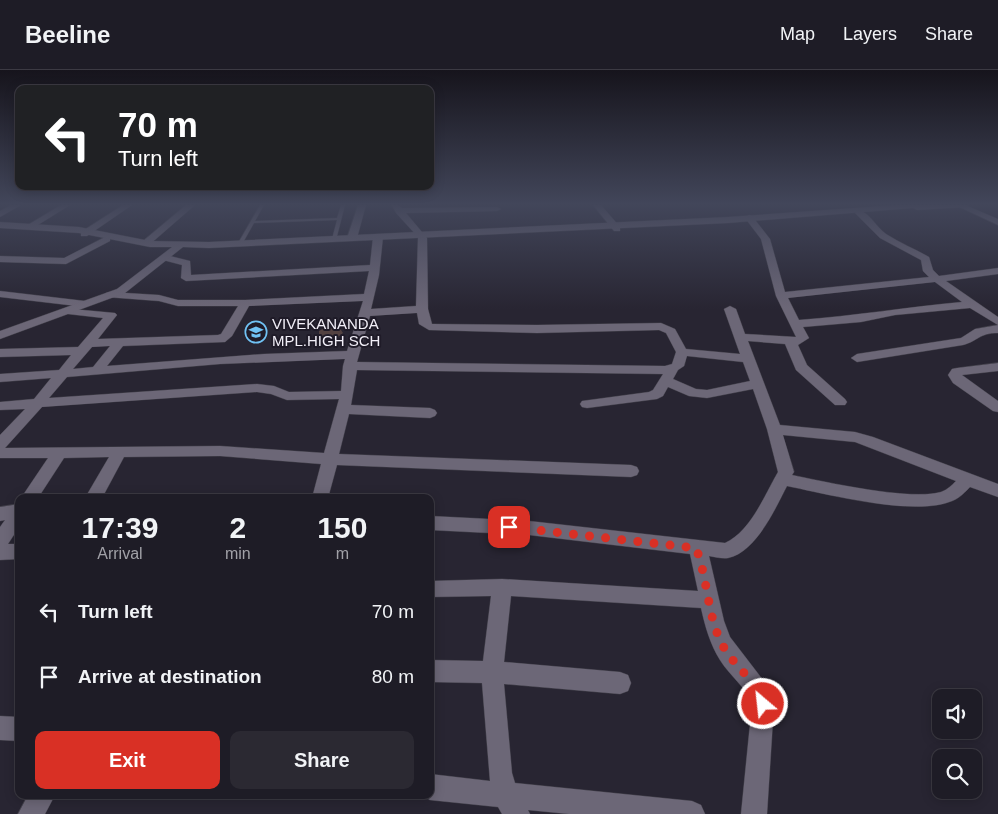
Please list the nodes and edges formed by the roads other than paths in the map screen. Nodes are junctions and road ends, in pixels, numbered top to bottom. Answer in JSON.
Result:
{"nodes":[{"id":1,"x":378,"y":239,"type":"edge"},
{"id":2,"x":105,"y":240,"type":"edge"},
{"id":3,"x":110,"y":240,"type":"edge"},
{"id":4,"x":126,"y":240,"type":"edge"},
{"id":5,"x":150,"y":240,"type":"edge"},
{"id":6,"x":242,"y":240,"type":"edge"},
{"id":7,"x":323,"y":240,"type":"edge"},
{"id":8,"x":360,"y":240,"type":"edge"},
{"id":9,"x":421,"y":240,"type":"edge"},
{"id":10,"x":765,"y":240,"type":"edge"},
{"id":11,"x":891,"y":240,"type":"edge"},
{"id":12,"x":146,"y":243,"type":"junction"},
{"id":13,"x":239,"y":245,"type":"junction"},
{"id":14,"x":177,"y":247,"type":"junction"},
{"id":15,"x":166,"y":258,"type":"junction"},
{"id":16,"x":0,"y":260,"type":"edge"},
{"id":17,"x":66,"y":261,"type":"junction"},
{"id":18,"x":376,"y":268,"type":"junction"},
{"id":19,"x":998,"y":271,"type":"edge"},
{"id":20,"x":52,"y":273,"type":"dead end"},
{"id":21,"x":937,"y":279,"type":"junction"},
{"id":22,"x":110,"y":295,"type":"junction"},
{"id":23,"x":781,"y":296,"type":"junction"},
{"id":24,"x":3,"y":297,"type":"edge"},
{"id":25,"x":369,"y":297,"type":"junction"},
{"id":26,"x":245,"y":303,"type":"junction"},
{"id":27,"x":85,"y":304,"type":"junction"},
{"id":28,"x":974,"y":304,"type":"junction"},
{"id":29,"x":422,"y":309,"type":"junction"},
{"id":30,"x":730,"y":309,"type":"dead end"},
{"id":31,"x":64,"y":311,"type":"junction"},
{"id":32,"x":366,"y":313,"type":"junction"},
{"id":33,"x":998,"y":322,"type":"edge"},
{"id":34,"x":796,"y":324,"type":"junction"},
{"id":35,"x":998,"y":329,"type":"edge"},
{"id":36,"x":0,"y":335,"type":"edge"},
{"id":37,"x":741,"y":337,"type":"junction"},
{"id":38,"x":790,"y":340,"type":"junction"},
{"id":39,"x":119,"y":343,"type":"junction"},
{"id":40,"x":84,"y":347,"type":"junction"},
{"id":41,"x":682,"y":352,"type":"junction"},
{"id":42,"x":0,"y":353,"type":"edge"},
{"id":43,"x":747,"y":358,"type":"junction"},
{"id":44,"x":857,"y":358,"type":"dead end"},
{"id":45,"x":351,"y":360,"type":"junction"},
{"id":46,"x":998,"y":367,"type":"edge"},
{"id":47,"x":96,"y":372,"type":"junction"},
{"id":48,"x":63,"y":374,"type":"junction"},
{"id":49,"x":669,"y":374,"type":"junction"},
{"id":50,"x":0,"y":378,"type":"edge"},
{"id":51,"x":757,"y":384,"type":"junction"},
{"id":52,"x":347,"y":395,"type":"junction"},
{"id":53,"x":840,"y":402,"type":"dead end"},
{"id":54,"x":38,"y":403,"type":"junction"},
{"id":55,"x":587,"y":404,"type":"dead end"},
{"id":56,"x":0,"y":406,"type":"edge"},
{"id":57,"x":998,"y":408,"type":"edge"},
{"id":58,"x":343,"y":409,"type":"junction"},
{"id":59,"x":430,"y":413,"type":"dead end"},
{"id":60,"x":774,"y":429,"type":"junction"},
{"id":61,"x":0,"y":444,"type":"edge"},
{"id":62,"x":60,"y":452,"type":"junction"},
{"id":63,"x":0,"y":453,"type":"edge"},
{"id":64,"x":119,"y":453,"type":"junction"},
{"id":65,"x":330,"y":458,"type":"junction"},
{"id":66,"x":630,"y":471,"type":"dead end"},
{"id":67,"x":782,"y":479,"type":"junction"},
{"id":68,"x":967,"y":480,"type":"junction"},
{"id":69,"x":998,"y":491,"type":"edge"},
{"id":70,"x":32,"y":494,"type":"edge"},
{"id":71,"x":95,"y":494,"type":"edge"},
{"id":72,"x":321,"y":494,"type":"edge"},
{"id":73,"x":15,"y":512,"type":"edge"},
{"id":74,"x":0,"y":514,"type":"edge"},
{"id":75,"x":15,"y":518,"type":"edge"},
{"id":76,"x":434,"y":523,"type":"edge"},
{"id":77,"x":0,"y":541,"type":"edge"},
{"id":78,"x":696,"y":548,"type":"junction"},
{"id":79,"x":15,"y":551,"type":"edge"},
{"id":80,"x":0,"y":552,"type":"edge"},
{"id":81,"x":502,"y":587,"type":"junction"},
{"id":82,"x":434,"y":589,"type":"edge"},
{"id":83,"x":710,"y":600,"type":"junction"},
{"id":84,"x":434,"y":671,"type":"edge"},
{"id":85,"x":492,"y":672,"type":"junction"},
{"id":86,"x":620,"y":683,"type":"dead end"},
{"id":87,"x":0,"y":728,"type":"edge"},
{"id":88,"x":15,"y":729,"type":"edge"},
{"id":89,"x":434,"y":788,"type":"edge"},
{"id":90,"x":40,"y":799,"type":"edge"},
{"id":91,"x":511,"y":805,"type":"edge"},
{"id":92,"x":31,"y":814,"type":"edge"},
{"id":93,"x":692,"y":814,"type":"edge"},
{"id":94,"x":754,"y":814,"type":"edge"}],
"edges":[{"from":1,"to":18,"type":"street"},
{"from":2,"to":17,"type":"street"},
{"from":3,"to":14,"type":"street"},
{"from":4,"to":12,"type":"street"},
{"from":5,"to":12,"type":"street"},
{"from":6,"to":13,"type":"lane"},
{"from":7,"to":13,"type":"street"},
{"from":8,"to":14,"type":"street"},
{"from":9,"to":29,"type":"street"},
{"from":10,"to":23,"type":"street"},
{"from":11,"to":21,"type":"street"},
{"from":12,"to":14,"type":"street"},
{"from":13,"to":14,"type":"street"},
{"from":14,"to":15,"type":"street"},
{"from":15,"to":18,"type":"street"},
{"from":15,"to":22,"type":"street"},
{"from":16,"to":17,"type":"street"},
{"from":17,"to":20,"type":"street"},
{"from":18,"to":25,"type":"street"},
{"from":19,"to":21,"type":"street"},
{"from":21,"to":23,"type":"street"},
{"from":21,"to":28,"type":"street"},
{"from":22,"to":26,"type":"street"},
{"from":22,"to":27,"type":"street"},
{"from":23,"to":34,"type":"street"},
{"from":24,"to":27,"type":"street"},
{"from":25,"to":26,"type":"street"},
{"from":25,"to":32,"type":"street"},
{"from":26,"to":39,"type":"street"},
{"from":27,"to":31,"type":"street"},
{"from":28,"to":33,"type":"street"},
{"from":28,"to":34,"type":"street"},
{"from":29,"to":32,"type":"street"},
{"from":29,"to":41,"type":"street"},
{"from":30,"to":37,"type":"street"},
{"from":31,"to":36,"type":"street"},
{"from":31,"to":40,"type":"street"},
{"from":32,"to":45,"type":"street"},
{"from":34,"to":38,"type":"street"},
{"from":35,"to":44,"type":"street"},
{"from":37,"to":38,"type":"street"},
{"from":37,"to":43,"type":"street"},
{"from":38,"to":53,"type":"street"},
{"from":39,"to":40,"type":"street"},
{"from":39,"to":47,"type":"street"},
{"from":40,"to":42,"type":"street"},
{"from":40,"to":48,"type":"street"},
{"from":41,"to":43,"type":"street"},
{"from":41,"to":49,"type":"street"},
{"from":43,"to":51,"type":"street"},
{"from":45,"to":47,"type":"street"},
{"from":45,"to":49,"type":"street"},
{"from":45,"to":52,"type":"street"},
{"from":46,"to":57,"type":"street"},
{"from":47,"to":48,"type":"street"},
{"from":48,"to":50,"type":"street"},
{"from":48,"to":54,"type":"street"},
{"from":49,"to":51,"type":"street"},
{"from":49,"to":55,"type":"street"},
{"from":51,"to":60,"type":"street"},
{"from":52,"to":54,"type":"street"},
{"from":52,"to":58,"type":"street"},
{"from":54,"to":56,"type":"street"},
{"from":54,"to":61,"type":"street"},
{"from":58,"to":59,"type":"street"},
{"from":58,"to":65,"type":"street"},
{"from":60,"to":67,"type":"street"},
{"from":60,"to":68,"type":"street"},
{"from":62,"to":63,"type":"street"},
{"from":62,"to":64,"type":"street"},
{"from":62,"to":70,"type":"street"},
{"from":64,"to":65,"type":"street"},
{"from":64,"to":71,"type":"street"},
{"from":65,"to":66,"type":"street"},
{"from":65,"to":72,"type":"street"},
{"from":67,"to":68,"type":"street"},
{"from":67,"to":78,"type":"street"},
{"from":68,"to":69,"type":"street"},
{"from":73,"to":74,"type":"street"},
{"from":75,"to":77,"type":"street"},
{"from":76,"to":78,"type":"street"},
{"from":78,"to":83,"type":"street"},
{"from":79,"to":80,"type":"street"},
{"from":81,"to":82,"type":"street"},
{"from":81,"to":83,"type":"street"},
{"from":81,"to":85,"type":"street"},
{"from":83,"to":94,"type":"street"},
{"from":84,"to":85,"type":"street"},
{"from":85,"to":86,"type":"street"},
{"from":85,"to":91,"type":"street"},
{"from":87,"to":88,"type":"street"},
{"from":89,"to":91,"type":"street"},
{"from":90,"to":92,"type":"street"},
{"from":91,"to":93,"type":"street"}]}
